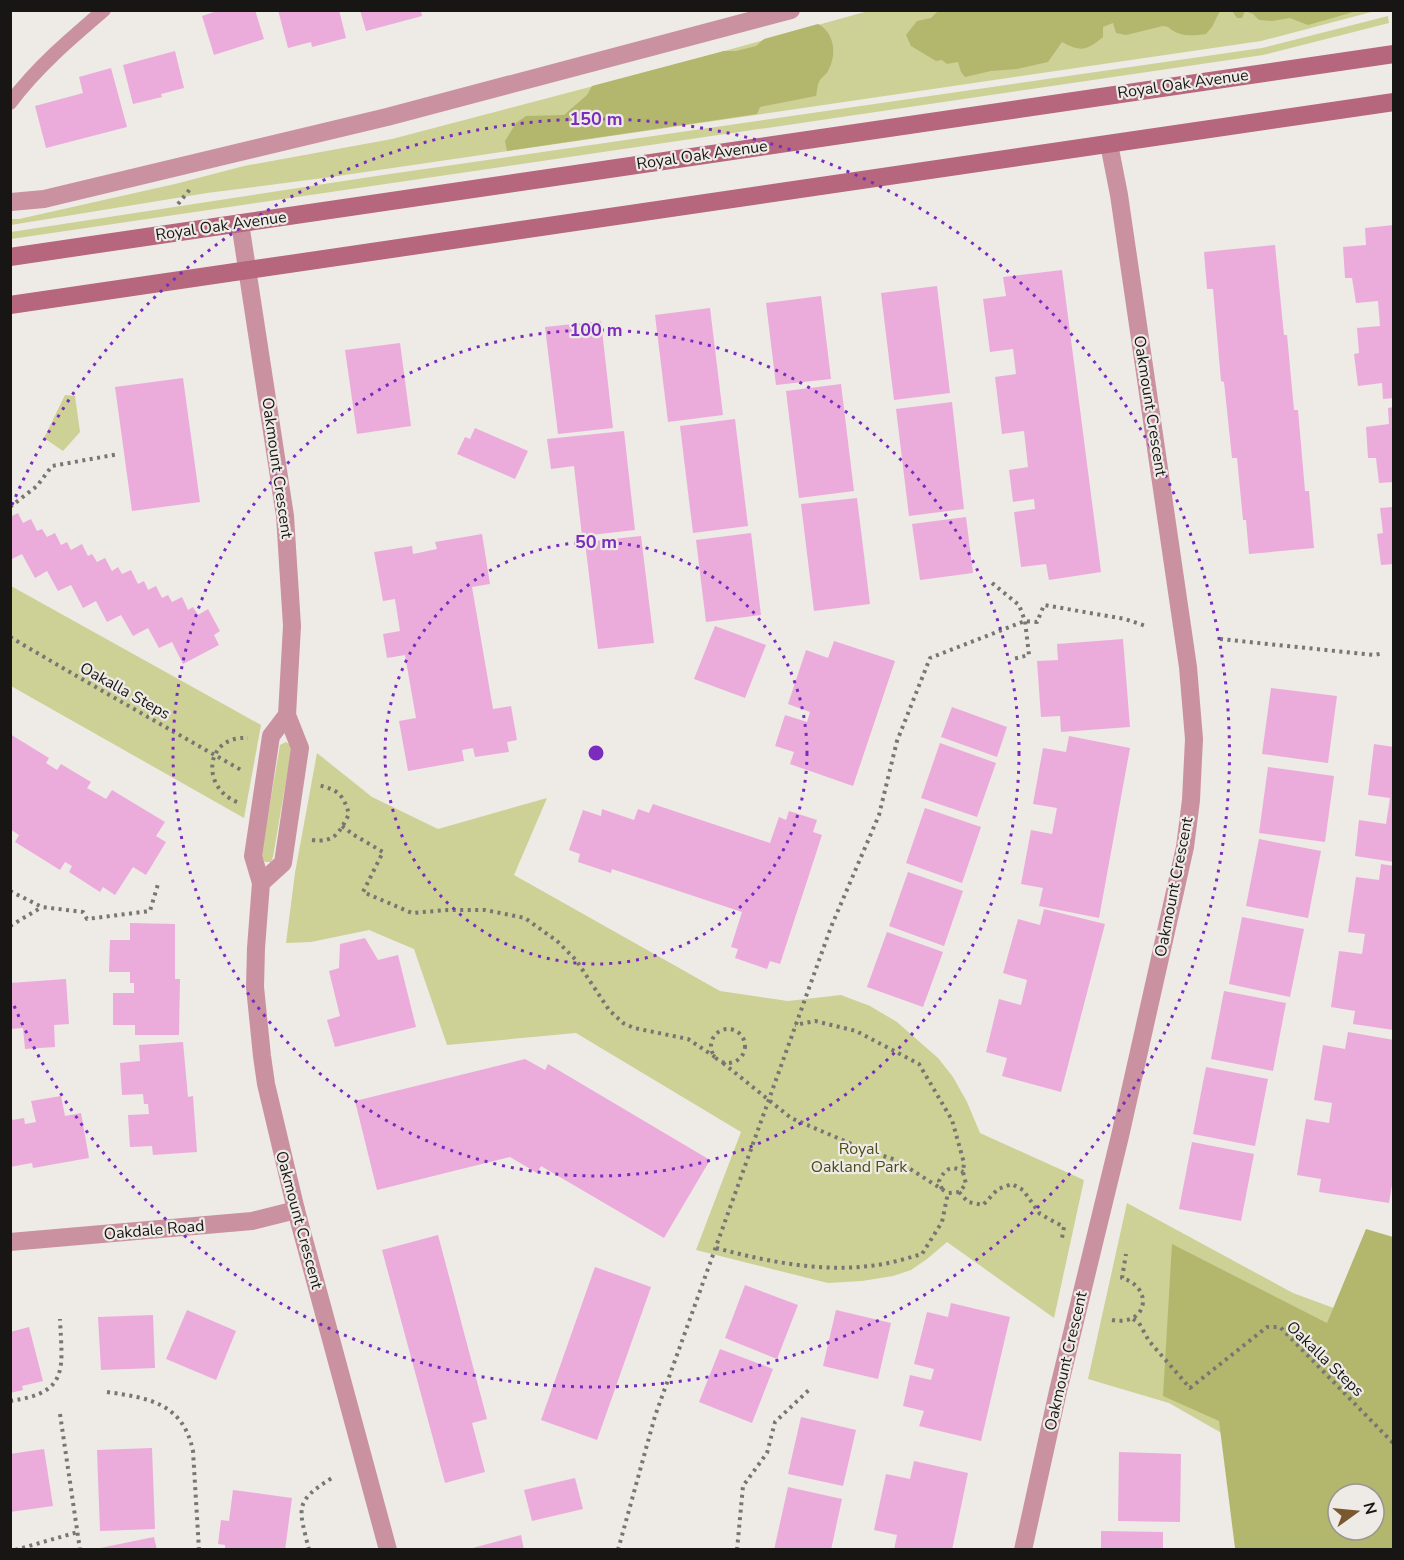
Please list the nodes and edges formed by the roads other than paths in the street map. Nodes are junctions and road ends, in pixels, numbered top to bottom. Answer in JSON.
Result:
{"nodes":[{"id":1,"x":104,"y":10,"type":"edge"},
{"id":2,"x":791,"y":10,"type":"edge"},
{"id":3,"x":1394,"y":54,"type":"edge"},
{"id":4,"x":1394,"y":102,"type":"edge"},
{"id":5,"x":10,"y":103,"type":"edge"},
{"id":6,"x":1109,"y":144,"type":"junction"},
{"id":7,"x":11,"y":202,"type":"edge"},
{"id":8,"x":240,"y":223,"type":"junction"},
{"id":9,"x":10,"y":257,"type":"edge"},
{"id":10,"x":247,"y":270,"type":"junction"},
{"id":11,"x":10,"y":305,"type":"edge"},
{"id":12,"x":287,"y":715,"type":"junction"},
{"id":13,"x":261,"y":883,"type":"junction"},
{"id":14,"x":296,"y":1210,"type":"junction"},
{"id":15,"x":10,"y":1242,"type":"edge"},
{"id":16,"x":388,"y":1550,"type":"edge"},
{"id":17,"x":1023,"y":1550,"type":"edge"}],
"edges":[{"from":1,"to":5,"type":"lane"},
{"from":2,"to":7,"type":"street"},
{"from":3,"to":8,"type":"main road","name":"Royal Oak Avenue"},
{"from":4,"to":6,"type":"main road"},
{"from":6,"to":10,"type":"main road"},
{"from":6,"to":17,"type":"street","name":"Oakmount Crescent"},
{"from":8,"to":9,"type":"main road","name":"Royal Oak Avenue"},
{"from":8,"to":10,"type":"street","name":"Oakmount Crescent"},
{"from":10,"to":11,"type":"main road"},
{"from":10,"to":12,"type":"street","name":"Oakmount Crescent"},
{"from":12,"to":13,"type":"street","name":"Oakmount Crescent"},
{"from":12,"to":13,"type":"street","name":"Oakmount Crescent"},
{"from":13,"to":14,"type":"street","name":"Oakmount Crescent"},
{"from":14,"to":15,"type":"street","name":"Oakdale Road"},
{"from":14,"to":16,"type":"street","name":"Oakmount Crescent"}]}
